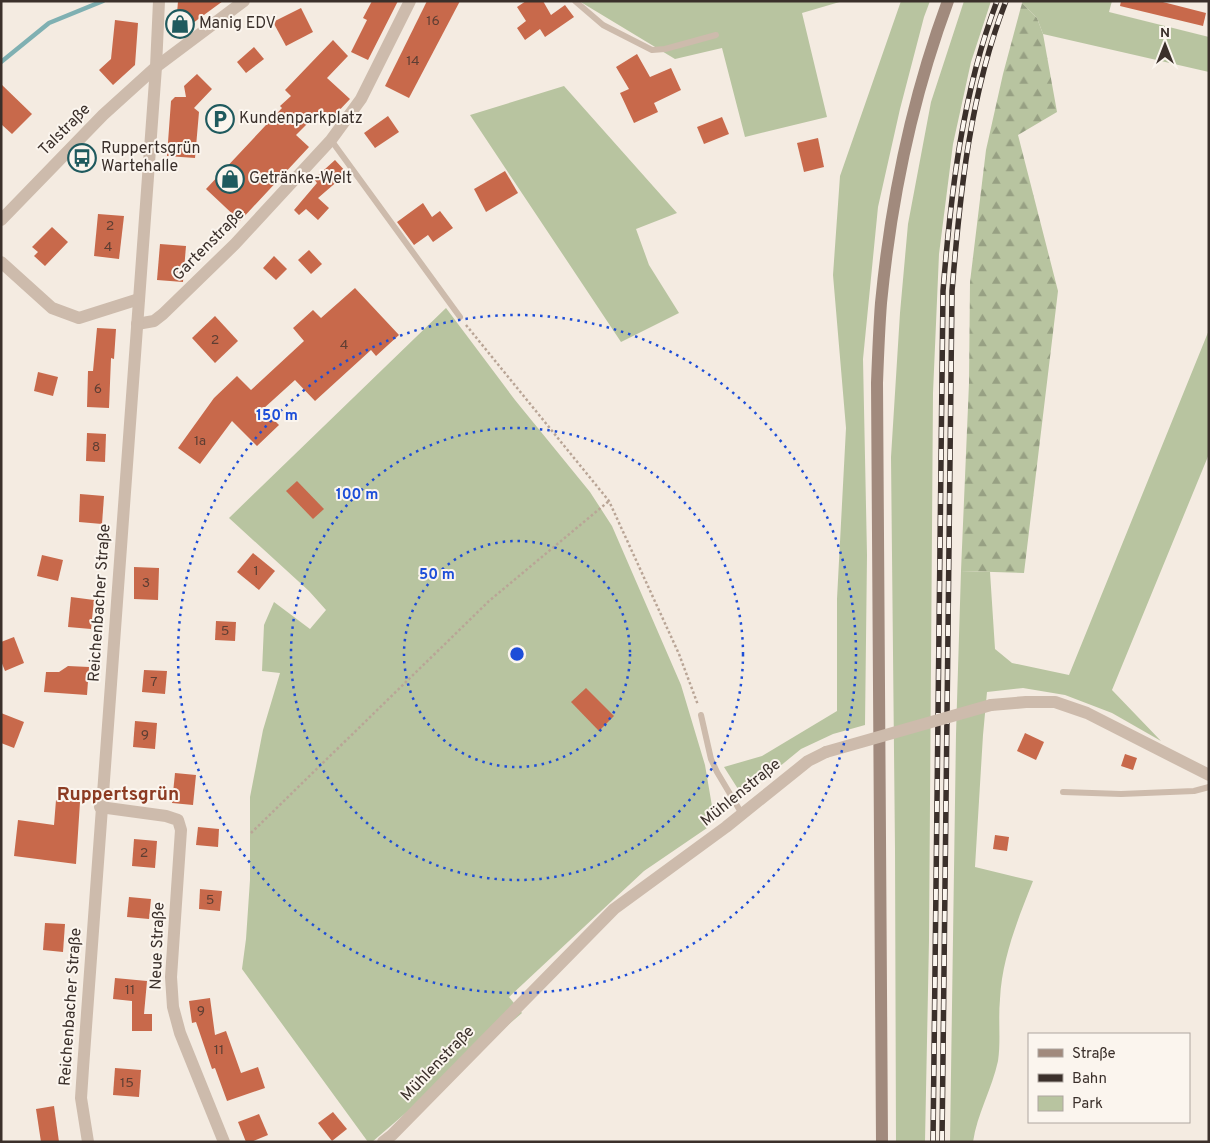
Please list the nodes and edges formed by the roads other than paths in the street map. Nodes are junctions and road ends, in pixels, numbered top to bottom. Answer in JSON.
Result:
{"nodes":[{"id":1,"x":159,"y":1,"type":"edge"},
{"id":2,"x":244,"y":1,"type":"edge"},
{"id":3,"x":410,"y":1,"type":"edge"},
{"id":4,"x":575,"y":1,"type":"edge"},
{"id":5,"x":948,"y":1,"type":"edge"},
{"id":6,"x":716,"y":35,"type":"dead end"},
{"id":7,"x":156,"y":67,"type":"junction"},
{"id":8,"x":330,"y":140,"type":"junction"},
{"id":9,"x":1,"y":220,"type":"edge"},
{"id":10,"x":1,"y":262,"type":"edge"},
{"id":11,"x":139,"y":299,"type":"junction"},
{"id":12,"x":460,"y":318,"type":"road end"},
{"id":13,"x":137,"y":324,"type":"junction"},
{"id":14,"x":701,"y":715,"type":"road end"},
{"id":15,"x":1209,"y":775,"type":"edge"},
{"id":16,"x":1209,"y":787,"type":"edge"},
{"id":17,"x":1063,"y":792,"type":"dead end"},
{"id":18,"x":100,"y":807,"type":"junction"},
{"id":19,"x":742,"y":814,"type":"junction"},
{"id":20,"x":88,"y":1142,"type":"edge"},
{"id":21,"x":224,"y":1142,"type":"edge"},
{"id":22,"x":383,"y":1142,"type":"edge"},
{"id":23,"x":882,"y":1142,"type":"edge"}],
"edges":[{"from":1,"to":7,"type":"street","name":"Reichenbacher Straße"},
{"from":2,"to":7,"type":"street","name":"Talstraße"},
{"from":3,"to":8,"type":"street","name":"Gartenstraße"},
{"from":4,"to":6,"type":"lane"},
{"from":5,"to":23,"type":"main road"},
{"from":7,"to":9,"type":"street","name":"Talstraße"},
{"from":7,"to":11,"type":"street","name":"Reichenbacher Straße"},
{"from":8,"to":12,"type":"lane"},
{"from":8,"to":13,"type":"street","name":"Gartenstraße"},
{"from":10,"to":11,"type":"street"},
{"from":11,"to":13,"type":"street","name":"Reichenbacher Straße"},
{"from":13,"to":18,"type":"street","name":"Reichenbacher Straße"},
{"from":14,"to":19,"type":"lane"},
{"from":15,"to":19,"type":"street","name":"Mühlenstraße","bridge":true},
{"from":16,"to":17,"type":"lane"},
{"from":18,"to":20,"type":"street","name":"Reichenbacher Straße"},
{"from":18,"to":21,"type":"street","name":"Neue Straße"},
{"from":19,"to":22,"type":"street","name":"Mühlenstraße"}]}
